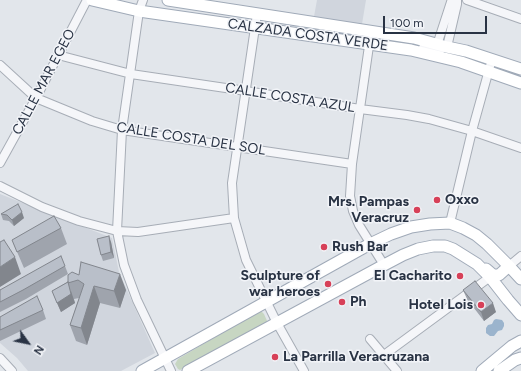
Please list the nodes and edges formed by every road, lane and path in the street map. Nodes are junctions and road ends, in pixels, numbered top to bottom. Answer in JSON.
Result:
{"nodes":[{"id":1,"x":87,"y":0,"type":"edge"},
{"id":2,"x":92,"y":0,"type":"edge"},
{"id":3,"x":143,"y":0,"type":"edge"},
{"id":4,"x":168,"y":0,"type":"edge"},
{"id":5,"x":453,"y":0,"type":"edge"},
{"id":6,"x":456,"y":0,"type":"edge"},
{"id":7,"x":467,"y":0,"type":"edge"},
{"id":8,"x":128,"y":4,"type":"edge"},
{"id":9,"x":139,"y":11,"type":"junction"},
{"id":10,"x":257,"y":14,"type":"junction"},
{"id":11,"x":521,"y":19,"type":"edge"},
{"id":12,"x":297,"y":20,"type":"junction"},
{"id":13,"x":255,"y":27,"type":"junction"},
{"id":14,"x":371,"y":32,"type":"junction"},
{"id":15,"x":369,"y":44,"type":"junction"},
{"id":16,"x":442,"y":46,"type":"junction"},
{"id":17,"x":411,"y":50,"type":"junction"},
{"id":18,"x":58,"y":55,"type":"junction"},
{"id":19,"x":492,"y":59,"type":"junction"},
{"id":20,"x":0,"y":65,"type":"edge"},
{"id":21,"x":521,"y":69,"type":"edge"},
{"id":22,"x":7,"y":71,"type":"junction"},
{"id":23,"x":488,"y":71,"type":"junction"},
{"id":24,"x":521,"y":73,"type":"edge"},
{"id":25,"x":131,"y":74,"type":"junction"},
{"id":26,"x":0,"y":78,"type":"edge"},
{"id":27,"x":521,"y":83,"type":"edge"},
{"id":28,"x":246,"y":91,"type":"junction"},
{"id":29,"x":36,"y":98,"type":"junction"},
{"id":30,"x":360,"y":109,"type":"junction"},
{"id":31,"x":122,"y":130,"type":"junction"},
{"id":32,"x":472,"y":131,"type":"junction"},
{"id":33,"x":238,"y":146,"type":"junction"},
{"id":34,"x":521,"y":148,"type":"edge"},
{"id":35,"x":0,"y":163,"type":"edge"},
{"id":36,"x":352,"y":164,"type":"junction"},
{"id":37,"x":0,"y":186,"type":"edge"},
{"id":38,"x":234,"y":218,"type":"junction"},
{"id":39,"x":450,"y":223,"type":"junction"},
{"id":40,"x":117,"y":231,"type":"junction"},
{"id":41,"x":370,"y":244,"type":"junction"},
{"id":42,"x":521,"y":256,"type":"edge"},
{"id":43,"x":477,"y":264,"type":"junction"},
{"id":44,"x":384,"y":265,"type":"junction"},
{"id":45,"x":510,"y":266,"type":"junction"},
{"id":46,"x":490,"y":277,"type":"junction"},
{"id":47,"x":521,"y":279,"type":"edge"},
{"id":48,"x":266,"y":302,"type":"junction"},
{"id":49,"x":521,"y":314,"type":"edge"},
{"id":50,"x":277,"y":323,"type":"junction"},
{"id":51,"x":370,"y":338,"type":"dead end"},
{"id":52,"x":521,"y":341,"type":"edge"},
{"id":53,"x":384,"y":355,"type":"junction"},
{"id":54,"x":165,"y":358,"type":"junction"},
{"id":55,"x":521,"y":358,"type":"edge"},
{"id":56,"x":1,"y":361,"type":"edge"},
{"id":57,"x":12,"y":371,"type":"edge"},
{"id":58,"x":142,"y":371,"type":"edge"},
{"id":59,"x":171,"y":371,"type":"edge"},
{"id":60,"x":188,"y":371,"type":"edge"},
{"id":61,"x":304,"y":371,"type":"edge"},
{"id":62,"x":397,"y":371,"type":"edge"},
{"id":63,"x":482,"y":371,"type":"edge"},
{"id":64,"x":499,"y":371,"type":"edge"}],
"edges":[{"from":1,"to":18,"type":"street","name":"CALLE MAR EGEO"},
{"from":2,"to":8,"type":"main road","name":"CALZADA COSTA VERDE"},
{"from":3,"to":9,"type":"street"},
{"from":4,"to":10,"type":"main road","name":"CALZADA COSTA VERDE"},
{"from":5,"to":16,"type":"street"},
{"from":6,"to":16,"type":"street"},
{"from":7,"to":11,"type":"street"},
{"from":8,"to":9,"type":"main road","name":"CALZADA COSTA VERDE"},
{"from":9,"to":13,"type":"main road","name":"CALZADA COSTA VERDE"},
{"from":9,"to":25,"type":"street"},
{"from":10,"to":12,"type":"main road","name":"CALZADA COSTA VERDE"},
{"from":10,"to":13,"type":"street"},
{"from":12,"to":13,"type":"street"},
{"from":12,"to":14,"type":"main road","name":"CALZADA COSTA VERDE"},
{"from":13,"to":15,"type":"main road","name":"CALZADA COSTA VERDE"},
{"from":13,"to":28,"type":"street"},
{"from":14,"to":15,"type":"street"},
{"from":14,"to":16,"type":"main road","name":"CALZADA COSTA VERDE"},
{"from":15,"to":17,"type":"main road","name":"CALZADA COSTA VERDE"},
{"from":15,"to":30,"type":"street"},
{"from":16,"to":17,"type":"street"},
{"from":16,"to":19,"type":"main road","name":"CALZADA COSTA VERDE"},
{"from":17,"to":23,"type":"main road","name":"CALZADA COSTA VERDE"},
{"from":18,"to":25,"type":"street","name":"CALLE COSTA AZUL"},
{"from":18,"to":29,"type":"street","name":"CALLE MAR EGEO"},
{"from":19,"to":21,"type":"main road","name":"CALZADA COSTA VERDE"},
{"from":19,"to":23,"type":"street"},
{"from":20,"to":22,"type":"street","name":"CALLE COSTA DEL SOL"},
{"from":22,"to":26,"type":"street"},
{"from":22,"to":29,"type":"street","name":"CALLE COSTA DEL SOL"},
{"from":23,"to":24,"type":"street"},
{"from":23,"to":27,"type":"main road","name":"CALZADA COSTA VERDE"},
{"from":23,"to":32,"type":"street"},
{"from":25,"to":28,"type":"street","name":"CALLE COSTA AZUL"},
{"from":25,"to":31,"type":"street"},
{"from":28,"to":30,"type":"street","name":"CALLE COSTA AZUL"},
{"from":28,"to":33,"type":"street"},
{"from":29,"to":31,"type":"street","name":"CALLE COSTA DEL SOL"},
{"from":29,"to":35,"type":"street","name":"CALLE MAR EGEO"},
{"from":30,"to":32,"type":"street","name":"CALLE COSTA AZUL"},
{"from":30,"to":36,"type":"street"},
{"from":31,"to":33,"type":"street","name":"CALLE COSTA DEL SOL"},
{"from":31,"to":40,"type":"street"},
{"from":32,"to":34,"type":"street","name":"CALLE COSTA AZUL"},
{"from":32,"to":39,"type":"street"},
{"from":33,"to":36,"type":"street","name":"CALLE COSTA DEL SOL"},
{"from":33,"to":38,"type":"street"},
{"from":36,"to":41,"type":"street"},
{"from":37,"to":40,"type":"street"},
{"from":38,"to":40,"type":"street"},
{"from":38,"to":48,"type":"street"},
{"from":39,"to":41,"type":"main road"},
{"from":39,"to":45,"type":"main road"},
{"from":40,"to":54,"type":"street"},
{"from":41,"to":44,"type":"street"},
{"from":41,"to":48,"type":"main road"},
{"from":42,"to":45,"type":"street"},
{"from":43,"to":44,"type":"main road"},
{"from":43,"to":45,"type":"main road"},
{"from":43,"to":46,"type":"main road"},
{"from":44,"to":50,"type":"main road"},
{"from":45,"to":47,"type":"main road"},
{"from":46,"to":49,"type":"main road"},
{"from":46,"to":53,"type":"street"},
{"from":48,"to":50,"type":"street"},
{"from":48,"to":54,"type":"main road"},
{"from":50,"to":60,"type":"main road"},
{"from":50,"to":61,"type":"street"},
{"from":51,"to":53,"type":"street"},
{"from":52,"to":63,"type":"main road"},
{"from":53,"to":62,"type":"street"},
{"from":54,"to":58,"type":"main road"},
{"from":54,"to":59,"type":"street"},
{"from":55,"to":64,"type":"main road"},
{"from":56,"to":57,"type":"street"}]}
